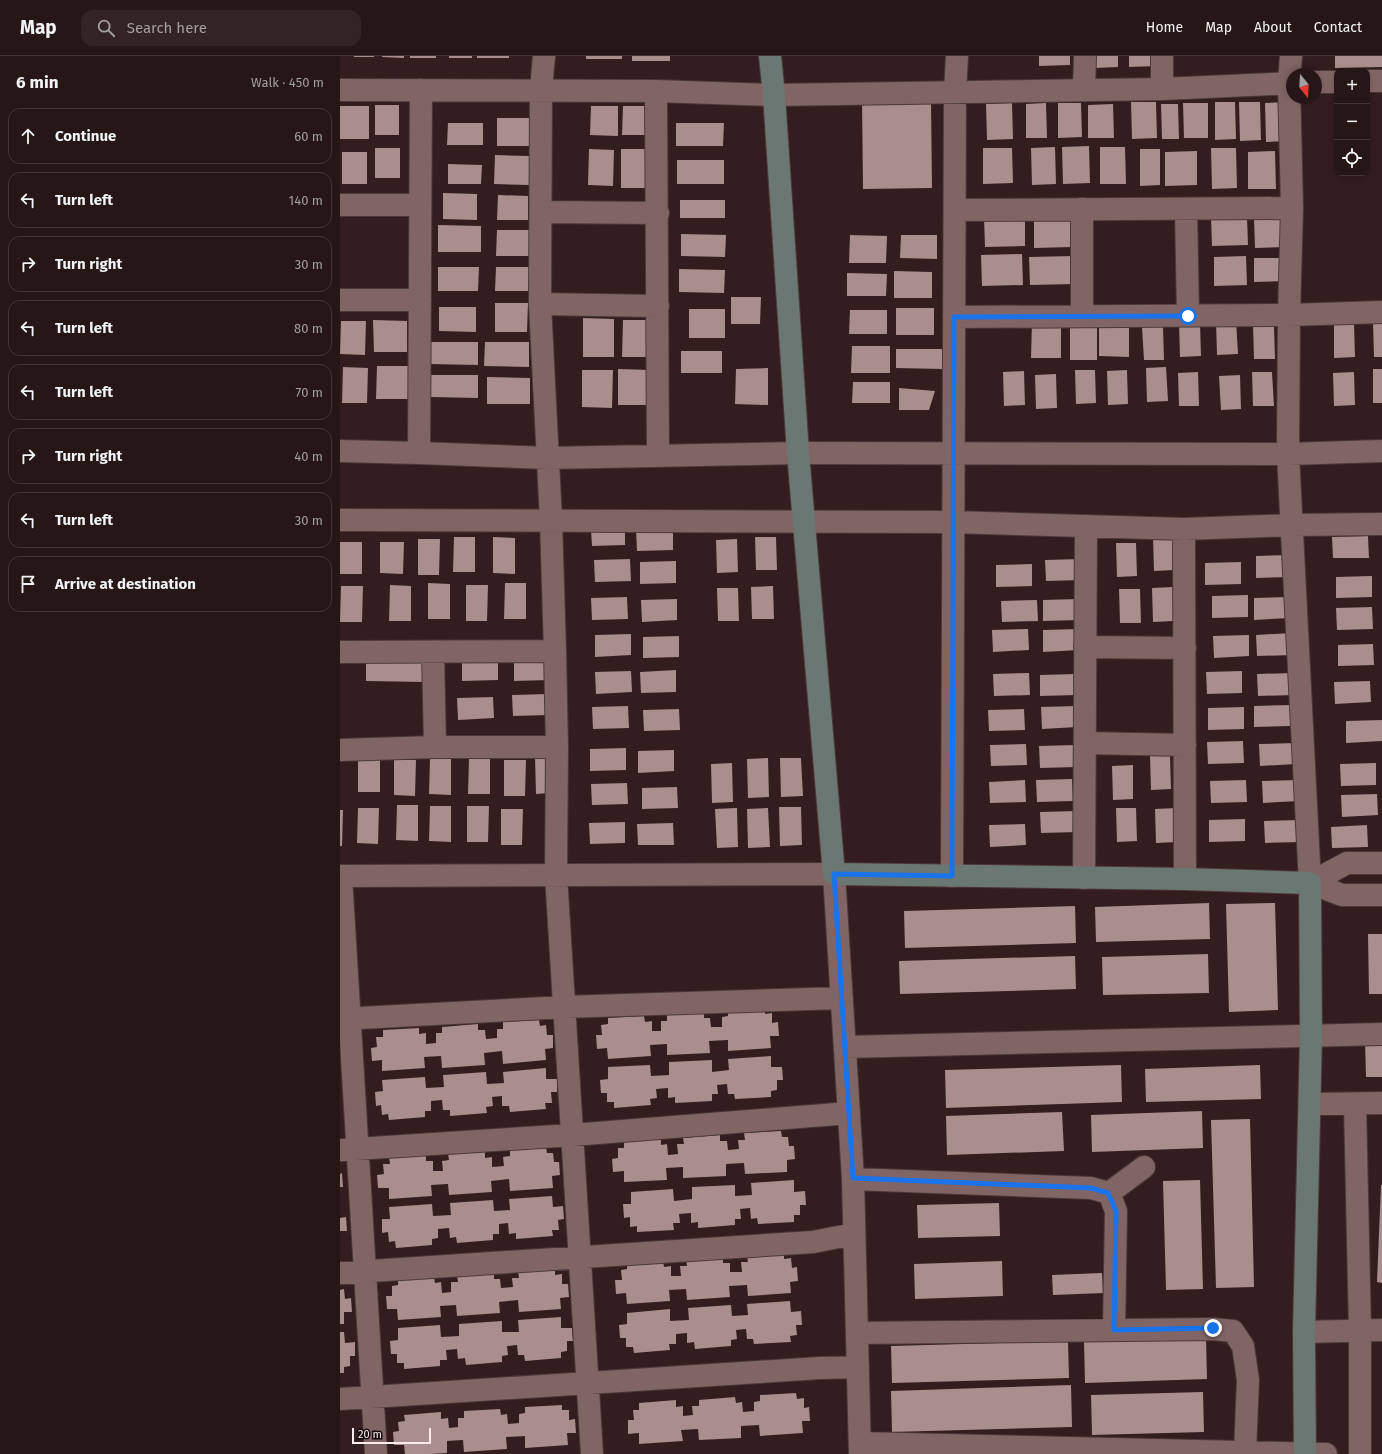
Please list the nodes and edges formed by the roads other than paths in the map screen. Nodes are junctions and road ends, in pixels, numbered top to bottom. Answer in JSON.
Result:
{"nodes":[{"id":1,"x":544,"y":56,"type":"edge"},
{"id":2,"x":770,"y":56,"type":"edge"},
{"id":3,"x":957,"y":56,"type":"edge"},
{"id":4,"x":1085,"y":56,"type":"edge"},
{"id":5,"x":1162,"y":56,"type":"edge"},
{"id":6,"x":1291,"y":56,"type":"edge"},
{"id":7,"x":1291,"y":68,"type":"edge"},
{"id":8,"x":1370,"y":81,"type":"edge"},
{"id":9,"x":1382,"y":81,"type":"edge"},
{"id":10,"x":1322,"y":82,"type":"edge"},
{"id":11,"x":1334,"y":82,"type":"edge"},
{"id":12,"x":1286,"y":83,"type":"edge"},
{"id":13,"x":1084,"y":89,"type":"junction"},
{"id":14,"x":1162,"y":89,"type":"junction"},
{"id":15,"x":340,"y":90,"type":"edge"},
{"id":16,"x":422,"y":90,"type":"junction"},
{"id":17,"x":541,"y":90,"type":"junction"},
{"id":18,"x":656,"y":92,"type":"junction"},
{"id":19,"x":955,"y":93,"type":"junction"},
{"id":20,"x":774,"y":95,"type":"junction"},
{"id":21,"x":1291,"y":104,"type":"edge"},
{"id":22,"x":420,"y":205,"type":"junction"},
{"id":23,"x":340,"y":206,"type":"edge"},
{"id":24,"x":1292,"y":208,"type":"junction"},
{"id":25,"x":1082,"y":209,"type":"junction"},
{"id":26,"x":1186,"y":209,"type":"junction"},
{"id":27,"x":955,"y":210,"type":"junction"},
{"id":28,"x":541,"y":212,"type":"junction"},
{"id":29,"x":658,"y":213,"type":"junction"},
{"id":30,"x":340,"y":300,"type":"edge"},
{"id":31,"x":420,"y":300,"type":"junction"},
{"id":32,"x":540,"y":304,"type":"junction"},
{"id":33,"x":658,"y":306,"type":"junction"},
{"id":34,"x":1382,"y":312,"type":"edge"},
{"id":35,"x":1289,"y":315,"type":"junction"},
{"id":36,"x":1082,"y":316,"type":"junction"},
{"id":37,"x":1188,"y":316,"type":"junction"},
{"id":38,"x":954,"y":317,"type":"junction"},
{"id":39,"x":1382,"y":451,"type":"edge"},
{"id":40,"x":340,"y":452,"type":"edge"},
{"id":41,"x":419,"y":453,"type":"junction"},
{"id":42,"x":798,"y":453,"type":"junction"},
{"id":43,"x":954,"y":454,"type":"junction"},
{"id":44,"x":1288,"y":454,"type":"junction"},
{"id":45,"x":658,"y":456,"type":"junction"},
{"id":46,"x":548,"y":458,"type":"junction"},
{"id":47,"x":340,"y":520,"type":"edge"},
{"id":48,"x":550,"y":520,"type":"junction"},
{"id":49,"x":804,"y":522,"type":"junction"},
{"id":50,"x":954,"y":522,"type":"junction"},
{"id":51,"x":1382,"y":524,"type":"edge"},
{"id":52,"x":1292,"y":525,"type":"junction"},
{"id":53,"x":1086,"y":526,"type":"junction"},
{"id":54,"x":1184,"y":529,"type":"junction"},
{"id":55,"x":1085,"y":647,"type":"junction"},
{"id":56,"x":1185,"y":648,"type":"junction"},
{"id":57,"x":555,"y":651,"type":"junction"},
{"id":58,"x":340,"y":652,"type":"edge"},
{"id":59,"x":433,"y":652,"type":"junction"},
{"id":60,"x":1085,"y":743,"type":"junction"},
{"id":61,"x":1185,"y":745,"type":"junction"},
{"id":62,"x":435,"y":747,"type":"junction"},
{"id":63,"x":557,"y":747,"type":"junction"},
{"id":64,"x":340,"y":750,"type":"edge"},
{"id":65,"x":1382,"y":863,"type":"edge"},
{"id":66,"x":834,"y":874,"type":"junction"},
{"id":67,"x":556,"y":875,"type":"junction"},
{"id":68,"x":341,"y":876,"type":"edge"},
{"id":69,"x":952,"y":876,"type":"junction"},
{"id":70,"x":1084,"y":878,"type":"junction"},
{"id":71,"x":1185,"y":879,"type":"junction"},
{"id":72,"x":1310,"y":884,"type":"junction"},
{"id":73,"x":1382,"y":895,"type":"edge"},
{"id":74,"x":842,"y":998,"type":"junction"},
{"id":75,"x":564,"y":1007,"type":"junction"},
{"id":76,"x":345,"y":1019,"type":"edge"},
{"id":77,"x":1382,"y":1034,"type":"edge"},
{"id":78,"x":1311,"y":1035,"type":"junction"},
{"id":79,"x":845,"y":1047,"type":"junction"},
{"id":80,"x":1382,"y":1103,"type":"edge"},
{"id":81,"x":1310,"y":1104,"type":"junction"},
{"id":82,"x":1356,"y":1104,"type":"junction"},
{"id":83,"x":849,"y":1113,"type":"junction"},
{"id":84,"x":572,"y":1135,"type":"junction"},
{"id":85,"x":349,"y":1149,"type":"edge"},
{"id":86,"x":1144,"y":1167,"type":"dead end"},
{"id":87,"x":853,"y":1178,"type":"junction"},
{"id":88,"x":1108,"y":1193,"type":"junction"},
{"id":89,"x":854,"y":1234,"type":"junction"},
{"id":90,"x":579,"y":1258,"type":"junction"},
{"id":91,"x":365,"y":1271,"type":"junction"},
{"id":92,"x":340,"y":1273,"type":"edge"},
{"id":93,"x":1114,"y":1330,"type":"junction"},
{"id":94,"x":1360,"y":1330,"type":"junction"},
{"id":95,"x":1382,"y":1330,"type":"edge"},
{"id":96,"x":857,"y":1332,"type":"junction"},
{"id":97,"x":1304,"y":1332,"type":"junction"},
{"id":98,"x":858,"y":1367,"type":"junction"},
{"id":99,"x":587,"y":1383,"type":"junction"},
{"id":100,"x":372,"y":1397,"type":"junction"},
{"id":101,"x":340,"y":1399,"type":"edge"},
{"id":102,"x":860,"y":1448,"type":"edge"},
{"id":103,"x":1245,"y":1452,"type":"junction"},
{"id":104,"x":376,"y":1454,"type":"edge"},
{"id":105,"x":592,"y":1454,"type":"edge"},
{"id":106,"x":1312,"y":1454,"type":"edge"},
{"id":107,"x":1360,"y":1454,"type":"edge"}],
"edges":[{"from":1,"to":17,"type":"street"},
{"from":2,"to":20,"type":"street"},
{"from":3,"to":19,"type":"street"},
{"from":4,"to":13,"type":"street"},
{"from":5,"to":14,"type":"street"},
{"from":6,"to":7,"type":"street"},
{"from":8,"to":9,"type":"street"},
{"from":10,"to":11,"type":"street"},
{"from":12,"to":14,"type":"street"},
{"from":13,"to":14,"type":"street"},
{"from":13,"to":19,"type":"street"},
{"from":15,"to":16,"type":"street"},
{"from":16,"to":17,"type":"street"},
{"from":16,"to":22,"type":"street"},
{"from":17,"to":18,"type":"street"},
{"from":17,"to":28,"type":"street"},
{"from":18,"to":20,"type":"street"},
{"from":18,"to":29,"type":"street"},
{"from":19,"to":20,"type":"street"},
{"from":19,"to":27,"type":"street"},
{"from":20,"to":42,"type":"street"},
{"from":21,"to":24,"type":"street"},
{"from":22,"to":23,"type":"street"},
{"from":22,"to":31,"type":"street"},
{"from":24,"to":26,"type":"street"},
{"from":24,"to":35,"type":"street"},
{"from":25,"to":26,"type":"street"},
{"from":25,"to":27,"type":"street"},
{"from":25,"to":36,"type":"street"},
{"from":26,"to":37,"type":"street"},
{"from":27,"to":38,"type":"street"},
{"from":28,"to":29,"type":"street"},
{"from":28,"to":32,"type":"street"},
{"from":29,"to":33,"type":"street"},
{"from":30,"to":31,"type":"street"},
{"from":31,"to":41,"type":"street"},
{"from":32,"to":33,"type":"street"},
{"from":32,"to":46,"type":"street"},
{"from":33,"to":45,"type":"street"},
{"from":34,"to":35,"type":"street"},
{"from":35,"to":37,"type":"street"},
{"from":35,"to":44,"type":"street"},
{"from":36,"to":37,"type":"street"},
{"from":36,"to":38,"type":"street"},
{"from":38,"to":43,"type":"street"},
{"from":39,"to":44,"type":"street"},
{"from":40,"to":41,"type":"street"},
{"from":41,"to":46,"type":"street"},
{"from":42,"to":43,"type":"street"},
{"from":42,"to":45,"type":"street"},
{"from":42,"to":49,"type":"street"},
{"from":43,"to":44,"type":"street"},
{"from":43,"to":50,"type":"street"},
{"from":44,"to":52,"type":"street"},
{"from":45,"to":46,"type":"street"},
{"from":46,"to":48,"type":"street"},
{"from":47,"to":48,"type":"street"},
{"from":48,"to":49,"type":"street"},
{"from":48,"to":57,"type":"street"},
{"from":49,"to":50,"type":"street"},
{"from":49,"to":66,"type":"street"},
{"from":50,"to":53,"type":"street"},
{"from":50,"to":69,"type":"street"},
{"from":51,"to":52,"type":"street"},
{"from":52,"to":54,"type":"street"},
{"from":52,"to":72,"type":"street"},
{"from":53,"to":54,"type":"street"},
{"from":53,"to":55,"type":"street"},
{"from":54,"to":56,"type":"street"},
{"from":55,"to":56,"type":"street"},
{"from":55,"to":60,"type":"street"},
{"from":56,"to":61,"type":"street"},
{"from":57,"to":59,"type":"street"},
{"from":57,"to":63,"type":"street"},
{"from":58,"to":59,"type":"street"},
{"from":59,"to":62,"type":"street"},
{"from":60,"to":61,"type":"street"},
{"from":60,"to":70,"type":"street"},
{"from":61,"to":71,"type":"street"},
{"from":62,"to":63,"type":"street"},
{"from":62,"to":64,"type":"street"},
{"from":63,"to":67,"type":"street"},
{"from":65,"to":72,"type":"street"},
{"from":66,"to":67,"type":"street"},
{"from":66,"to":69,"type":"street"},
{"from":66,"to":74,"type":"street"},
{"from":67,"to":68,"type":"street"},
{"from":67,"to":75,"type":"street"},
{"from":68,"to":76,"type":"street"},
{"from":69,"to":70,"type":"street"},
{"from":70,"to":71,"type":"street"},
{"from":71,"to":72,"type":"street"},
{"from":72,"to":73,"type":"street"},
{"from":72,"to":78,"type":"street"},
{"from":74,"to":75,"type":"street"},
{"from":74,"to":79,"type":"street"},
{"from":75,"to":76,"type":"street"},
{"from":75,"to":84,"type":"street"},
{"from":76,"to":85,"type":"street"},
{"from":77,"to":78,"type":"street"},
{"from":78,"to":79,"type":"street"},
{"from":78,"to":81,"type":"street"},
{"from":79,"to":83,"type":"street"},
{"from":80,"to":82,"type":"street"},
{"from":81,"to":82,"type":"street"},
{"from":81,"to":97,"type":"street"},
{"from":82,"to":94,"type":"street"},
{"from":83,"to":84,"type":"street"},
{"from":83,"to":87,"type":"street"},
{"from":84,"to":85,"type":"street"},
{"from":84,"to":90,"type":"street"},
{"from":85,"to":91,"type":"street"},
{"from":86,"to":88,"type":"street"},
{"from":87,"to":88,"type":"street"},
{"from":87,"to":89,"type":"street"},
{"from":88,"to":93,"type":"street"},
{"from":89,"to":90,"type":"street"},
{"from":89,"to":96,"type":"street"},
{"from":90,"to":91,"type":"street"},
{"from":90,"to":99,"type":"street"},
{"from":91,"to":92,"type":"street"},
{"from":91,"to":100,"type":"street"},
{"from":93,"to":96,"type":"street"},
{"from":93,"to":103,"type":"street"},
{"from":94,"to":95,"type":"street"},
{"from":94,"to":97,"type":"street"},
{"from":94,"to":107,"type":"street"},
{"from":96,"to":98,"type":"street"},
{"from":97,"to":106,"type":"street"},
{"from":98,"to":99,"type":"street"},
{"from":98,"to":102,"type":"street"},
{"from":99,"to":100,"type":"street"},
{"from":99,"to":105,"type":"street"},
{"from":100,"to":101,"type":"street"},
{"from":100,"to":104,"type":"street"},
{"from":102,"to":103,"type":"street"},
{"from":103,"to":106,"type":"street"}]}
